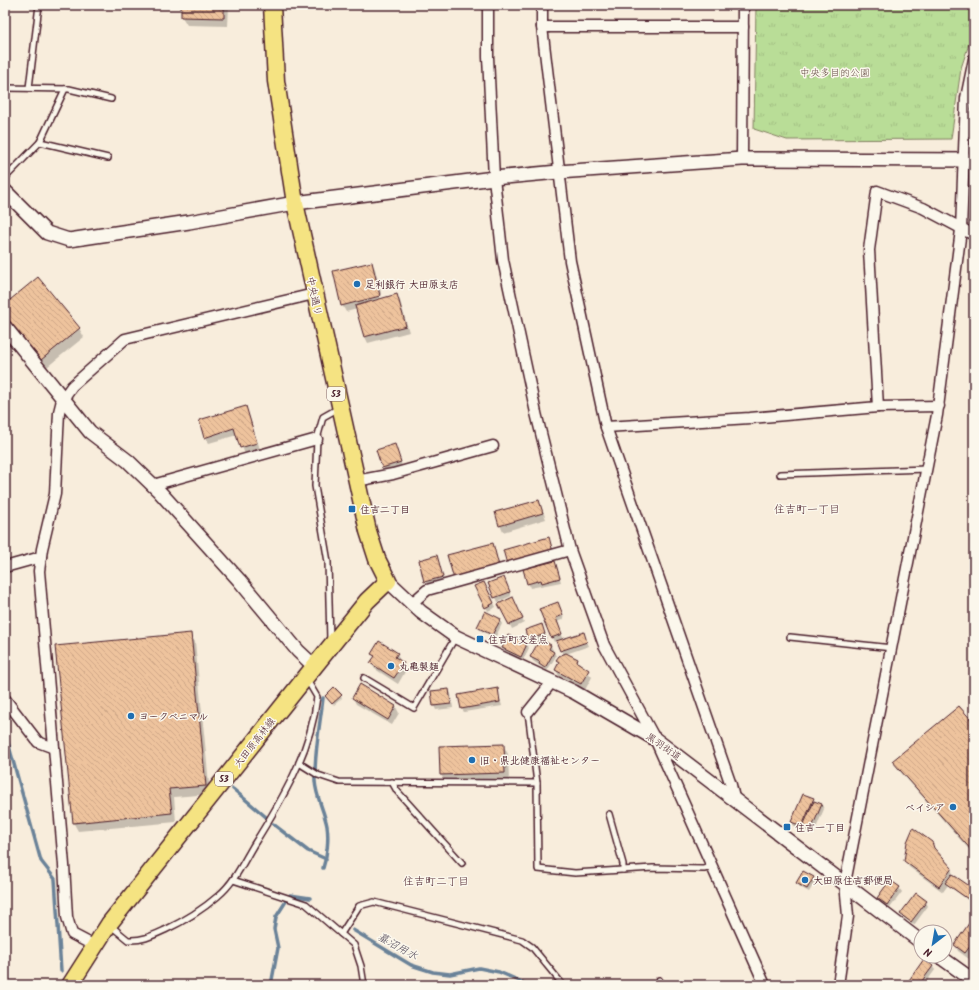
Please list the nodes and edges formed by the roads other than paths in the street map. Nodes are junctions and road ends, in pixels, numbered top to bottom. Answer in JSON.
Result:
{"nodes":[{"id":1,"x":39,"y":5,"type":"edge"},
{"id":2,"x":272,"y":5,"type":"edge"},
{"id":3,"x":488,"y":5,"type":"edge"},
{"id":4,"x":542,"y":5,"type":"edge"},
{"id":5,"x":743,"y":5,"type":"edge"},
{"id":6,"x":542,"y":27,"type":"junction"},
{"id":7,"x":743,"y":27,"type":"junction"},
{"id":8,"x":974,"y":59,"type":"edge"},
{"id":9,"x":5,"y":88,"type":"edge"},
{"id":10,"x":29,"y":88,"type":"junction"},
{"id":11,"x":65,"y":89,"type":"junction"},
{"id":12,"x":111,"y":99,"type":"dead end"},
{"id":13,"x":40,"y":142,"type":"junction"},
{"id":14,"x":108,"y":158,"type":"dead end"},
{"id":15,"x":742,"y":159,"type":"junction"},
{"id":16,"x":969,"y":160,"type":"edge"},
{"id":17,"x":558,"y":172,"type":"junction"},
{"id":18,"x":5,"y":178,"type":"edge"},
{"id":19,"x":494,"y":178,"type":"junction"},
{"id":20,"x":5,"y":191,"type":"edge"},
{"id":21,"x":295,"y":203,"type":"junction"},
{"id":22,"x":961,"y":230,"type":"junction"},
{"id":23,"x":974,"y":235,"type":"edge"},
{"id":24,"x":314,"y":294,"type":"junction"},
{"id":25,"x":5,"y":327,"type":"edge"},
{"id":26,"x":62,"y":400,"type":"junction"},
{"id":27,"x":939,"y":406,"type":"junction"},
{"id":28,"x":878,"y":407,"type":"junction"},
{"id":29,"x":340,"y":408,"type":"junction"},
{"id":30,"x":606,"y":427,"type":"junction"},
{"id":31,"x":317,"y":439,"type":"junction"},
{"id":32,"x":493,"y":446,"type":"dead end"},
{"id":33,"x":927,"y":469,"type":"junction"},
{"id":34,"x":780,"y":474,"type":"dead end"},
{"id":35,"x":356,"y":482,"type":"junction"},
{"id":36,"x":153,"y":485,"type":"junction"},
{"id":37,"x":570,"y":550,"type":"junction"},
{"id":38,"x":41,"y":557,"type":"junction"},
{"id":39,"x":5,"y":567,"type":"edge"},
{"id":40,"x":388,"y":581,"type":"junction"},
{"id":41,"x":411,"y":604,"type":"junction"},
{"id":42,"x":456,"y":637,"type":"junction"},
{"id":43,"x":790,"y":637,"type":"dead end"},
{"id":44,"x":331,"y":646,"type":"junction"},
{"id":45,"x":892,"y":648,"type":"junction"},
{"id":46,"x":310,"y":672,"type":"junction"},
{"id":47,"x":364,"y":678,"type":"dead end"},
{"id":48,"x":552,"y":682,"type":"junction"},
{"id":49,"x":5,"y":699,"type":"edge"},
{"id":50,"x":528,"y":712,"type":"joint"},
{"id":51,"x":655,"y":739,"type":"junction"},
{"id":52,"x":54,"y":748,"type":"junction"},
{"id":53,"x":299,"y":764,"type":"junction"},
{"id":54,"x":392,"y":782,"type":"junction"},
{"id":55,"x":537,"y":783,"type":"junction"},
{"id":56,"x":734,"y":798,"type":"junction"},
{"id":57,"x":609,"y":814,"type":"dead end"},
{"id":58,"x":462,"y":863,"type":"dead end"},
{"id":59,"x":712,"y":867,"type":"junction"},
{"id":60,"x":623,"y":870,"type":"junction"},
{"id":61,"x":232,"y":880,"type":"junction"},
{"id":62,"x":845,"y":883,"type":"junction"},
{"id":63,"x":110,"y":924,"type":"junction"},
{"id":64,"x":342,"y":934,"type":"junction"},
{"id":65,"x":913,"y":936,"type":"edge"},
{"id":66,"x":95,"y":946,"type":"junction"},
{"id":67,"x":950,"y":964,"type":"edge"},
{"id":68,"x":974,"y":981,"type":"edge"},
{"id":69,"x":70,"y":985,"type":"edge"},
{"id":70,"x":364,"y":985,"type":"edge"},
{"id":71,"x":563,"y":985,"type":"edge"},
{"id":72,"x":765,"y":985,"type":"edge"},
{"id":73,"x":838,"y":985,"type":"edge"}],
"edges":[{"from":1,"to":10,"type":"lane"},
{"from":2,"to":21,"type":"main road","name":"中央通り","number":"53"},
{"from":3,"to":19,"type":"street"},
{"from":4,"to":6,"type":"street"},
{"from":5,"to":7,"type":"street"},
{"from":6,"to":7,"type":"street"},
{"from":6,"to":17,"type":"street"},
{"from":7,"to":15,"type":"street"},
{"from":8,"to":16,"type":"street"},
{"from":9,"to":10,"type":"lane"},
{"from":10,"to":11,"type":"lane"},
{"from":11,"to":12,"type":"lane"},
{"from":11,"to":13,"type":"lane"},
{"from":13,"to":14,"type":"lane"},
{"from":13,"to":18,"type":"lane"},
{"from":15,"to":16,"type":"street"},
{"from":15,"to":17,"type":"street"},
{"from":16,"to":22,"type":"street"},
{"from":17,"to":19,"type":"street"},
{"from":17,"to":30,"type":"street"},
{"from":19,"to":21,"type":"street"},
{"from":19,"to":37,"type":"street"},
{"from":20,"to":21,"type":"street"},
{"from":21,"to":24,"type":"main road","name":"中央通り","number":"53"},
{"from":22,"to":23,"type":"street"},
{"from":22,"to":27,"type":"street"},
{"from":22,"to":28,"type":"street"},
{"from":24,"to":26,"type":"street"},
{"from":24,"to":29,"type":"main road","name":"中央通り","number":"53"},
{"from":25,"to":26,"type":"street"},
{"from":26,"to":36,"type":"street"},
{"from":26,"to":38,"type":"street"},
{"from":27,"to":28,"type":"street"},
{"from":27,"to":33,"type":"street"},
{"from":28,"to":30,"type":"street"},
{"from":29,"to":31,"type":"lane"},
{"from":29,"to":35,"type":"main road","name":"中央通り","number":"53"},
{"from":30,"to":56,"type":"street"},
{"from":31,"to":36,"type":"street"},
{"from":31,"to":44,"type":"lane"},
{"from":32,"to":35,"type":"street"},
{"from":33,"to":34,"type":"lane"},
{"from":33,"to":45,"type":"street"},
{"from":35,"to":40,"type":"main road","name":"中央通り","number":"53"},
{"from":36,"to":46,"type":"street"},
{"from":37,"to":41,"type":"street"},
{"from":37,"to":51,"type":"street"},
{"from":38,"to":39,"type":"street"},
{"from":38,"to":52,"type":"street"},
{"from":40,"to":41,"type":"street","name":"黒羽街道"},
{"from":40,"to":44,"type":"main road","name":"大田原高林線","number":"53"},
{"from":41,"to":42,"type":"street","name":"黒羽街道"},
{"from":42,"to":47,"type":"lane"},
{"from":42,"to":48,"type":"street","name":"黒羽街道"},
{"from":43,"to":45,"type":"lane"},
{"from":44,"to":46,"type":"main road","name":"大田原高林線","number":"53"},
{"from":45,"to":62,"type":"street"},
{"from":46,"to":53,"type":"lane"},
{"from":46,"to":63,"type":"main road","name":"大田原高林線","number":"53"},
{"from":48,"to":50,"type":"street"},
{"from":48,"to":51,"type":"street","name":"黒羽街道"},
{"from":49,"to":52,"type":"street"},
{"from":50,"to":55,"type":"lane"},
{"from":51,"to":56,"type":"street","name":"黒羽街道"},
{"from":51,"to":59,"type":"street"},
{"from":52,"to":66,"type":"street"},
{"from":53,"to":54,"type":"lane"},
{"from":53,"to":61,"type":"lane"},
{"from":54,"to":55,"type":"lane"},
{"from":54,"to":58,"type":"lane"},
{"from":55,"to":60,"type":"lane"},
{"from":56,"to":62,"type":"street","name":"黒羽街道"},
{"from":57,"to":60,"type":"lane"},
{"from":59,"to":60,"type":"lane"},
{"from":59,"to":72,"type":"street"},
{"from":61,"to":63,"type":"lane"},
{"from":61,"to":64,"type":"lane"},
{"from":62,"to":65,"type":"street","name":"黒羽街道"},
{"from":62,"to":73,"type":"street"},
{"from":63,"to":66,"type":"main road","name":"大田原高林線","number":"53"},
{"from":64,"to":70,"type":"lane"},
{"from":64,"to":71,"type":"lane"},
{"from":66,"to":69,"type":"main road","name":"大田原高林線","number":"53"},
{"from":67,"to":68,"type":"street"}]}
